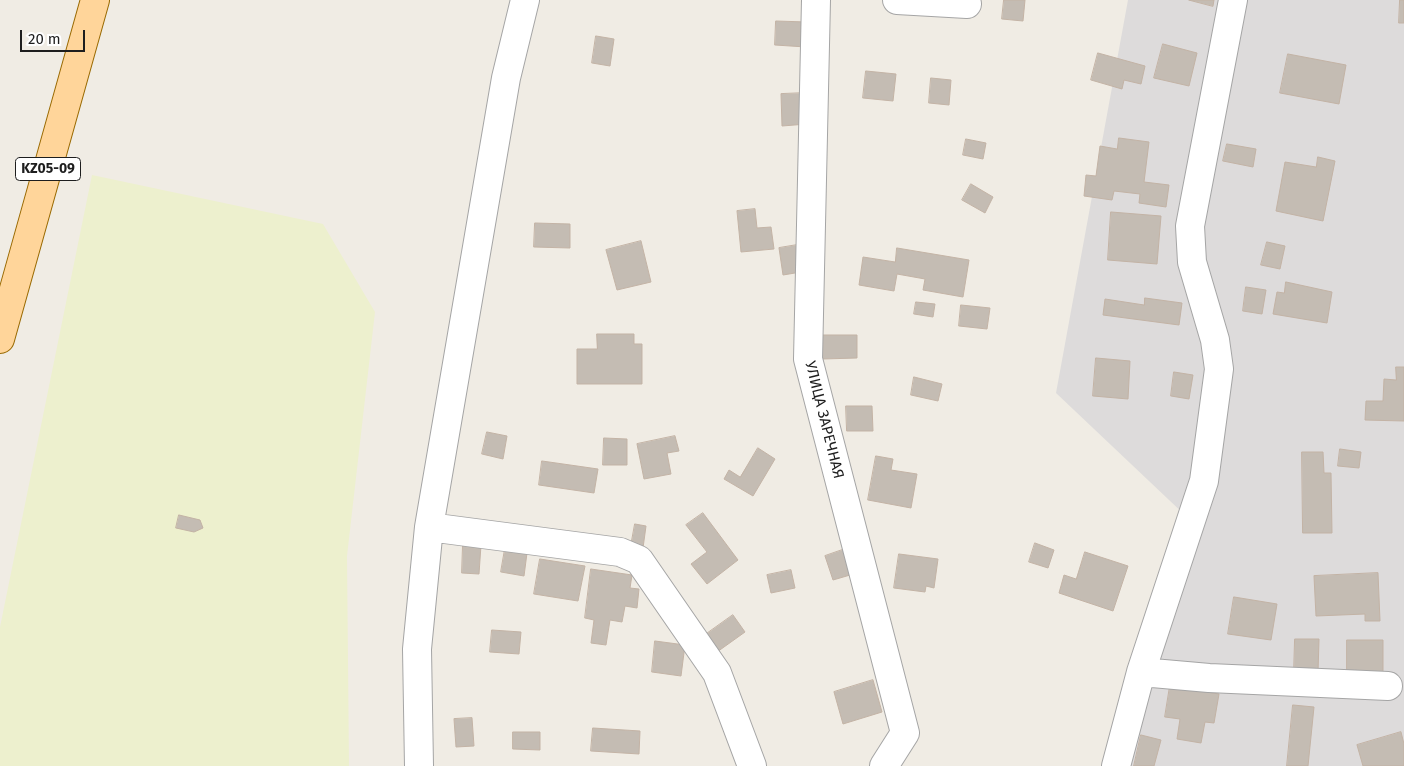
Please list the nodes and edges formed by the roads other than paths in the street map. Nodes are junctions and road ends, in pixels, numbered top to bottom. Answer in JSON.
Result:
{"nodes":[{"id":1,"x":95,"y":0,"type":"edge"},
{"id":2,"x":525,"y":0,"type":"edge"},
{"id":3,"x":816,"y":0,"type":"edge"},
{"id":4,"x":897,"y":0,"type":"edge"},
{"id":5,"x":1233,"y":0,"type":"edge"},
{"id":6,"x":967,"y":4,"type":"dead end"},
{"id":7,"x":0,"y":339,"type":"edge"},
{"id":8,"x":429,"y":527,"type":"junction"},
{"id":9,"x":1142,"y":672,"type":"junction"},
{"id":10,"x":1388,"y":686,"type":"dead end"},
{"id":11,"x":419,"y":766,"type":"edge"},
{"id":12,"x":752,"y":766,"type":"edge"},
{"id":13,"x":884,"y":766,"type":"edge"},
{"id":14,"x":1116,"y":766,"type":"edge"}],
"edges":[{"from":1,"to":7,"type":"main road","number":"KZ05-09"},
{"from":2,"to":8,"type":"street"},
{"from":3,"to":13,"type":"street","name":"УЛИЦА ЗАРЕЧНАЯ"},
{"from":4,"to":6,"type":"street"},
{"from":5,"to":9,"type":"street"},
{"from":8,"to":11,"type":"street"},
{"from":8,"to":12,"type":"street"},
{"from":9,"to":10,"type":"street"},
{"from":9,"to":14,"type":"street"}]}
